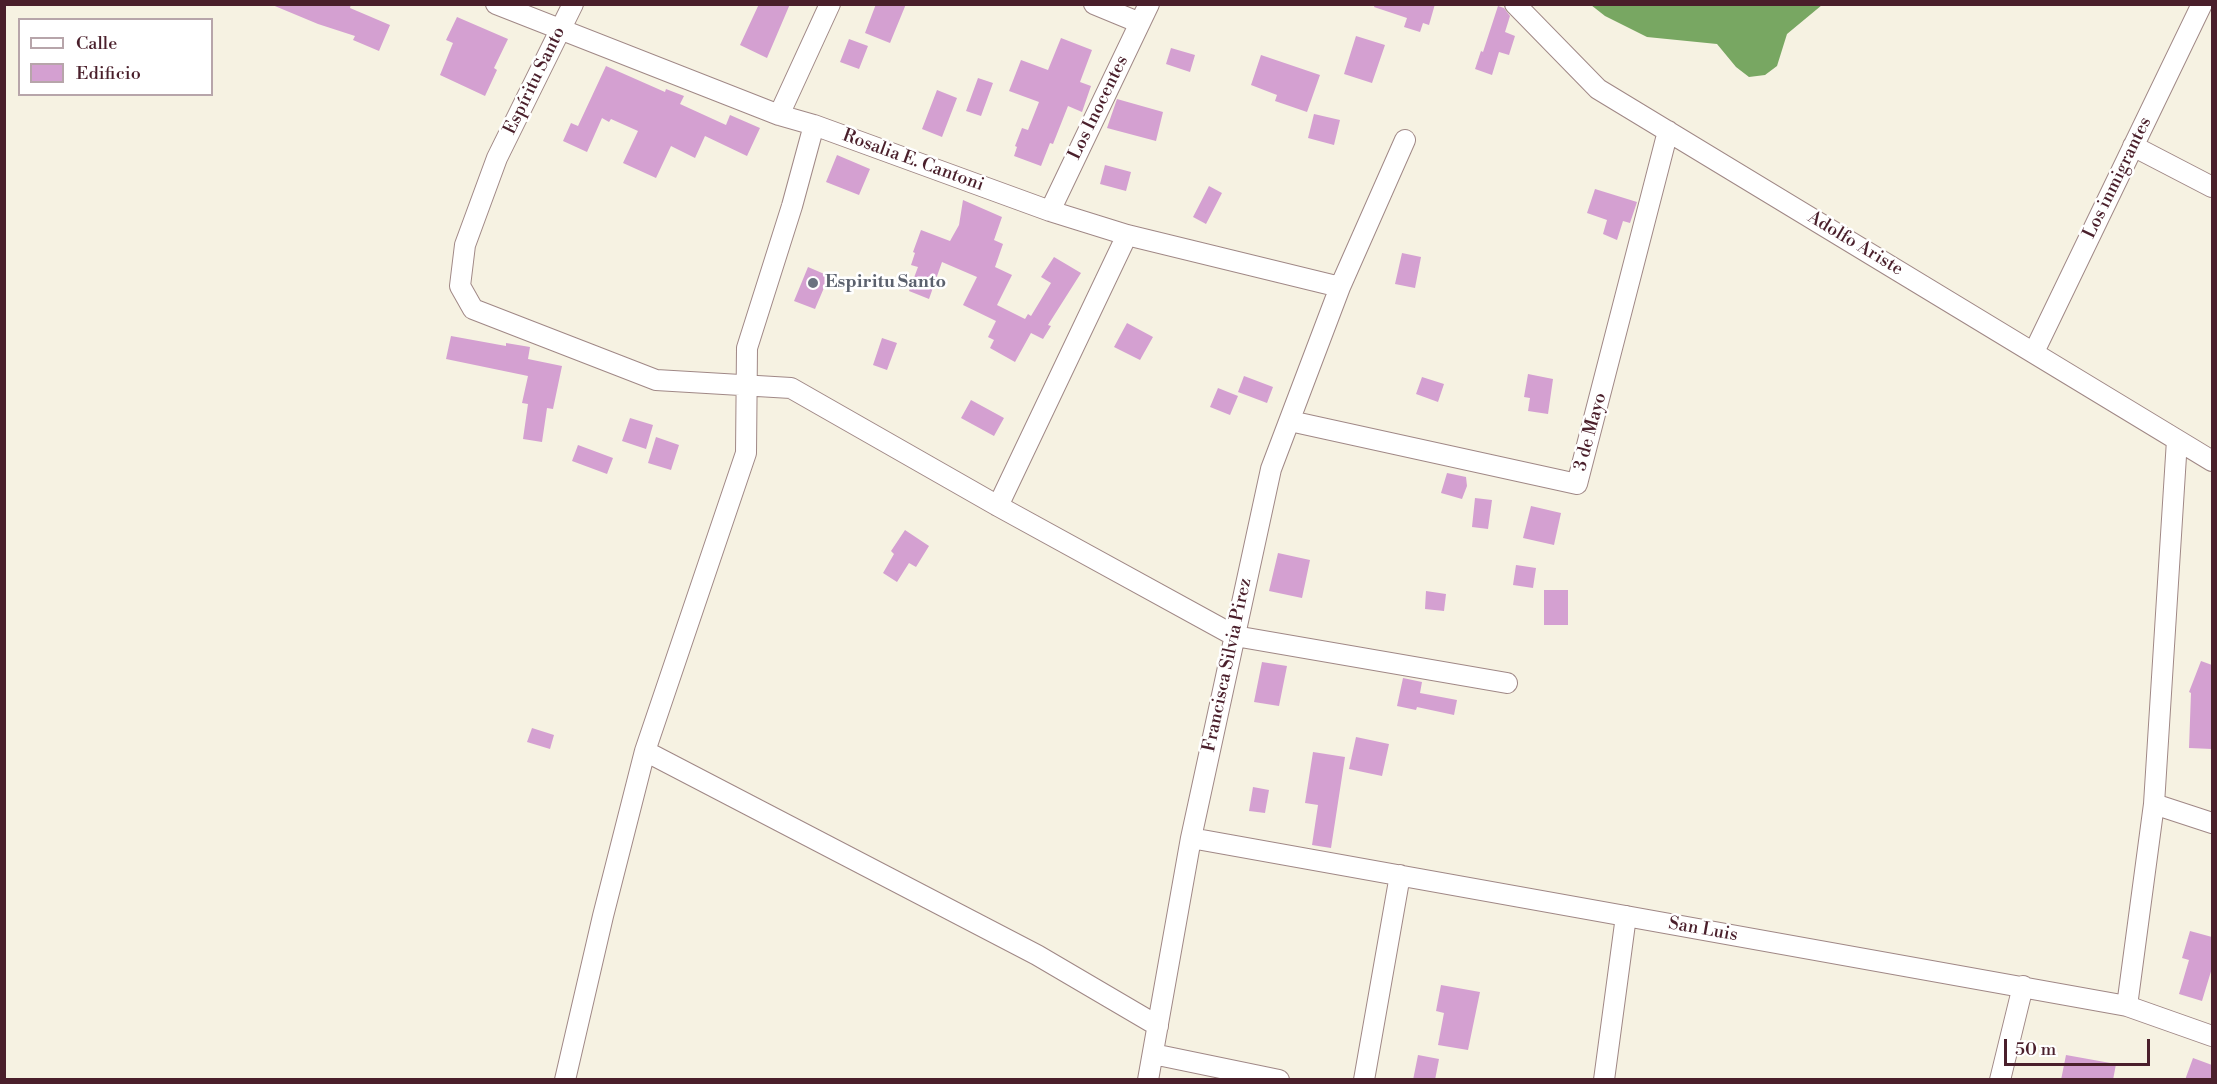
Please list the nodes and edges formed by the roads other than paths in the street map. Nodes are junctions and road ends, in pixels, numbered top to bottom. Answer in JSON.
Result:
{"nodes":[{"id":1,"x":496,"y":4,"type":"edge"},
{"id":2,"x":573,"y":4,"type":"edge"},
{"id":3,"x":830,"y":4,"type":"edge"},
{"id":4,"x":1094,"y":4,"type":"edge"},
{"id":5,"x":1149,"y":4,"type":"edge"},
{"id":6,"x":1515,"y":4,"type":"edge"},
{"id":7,"x":2202,"y":4,"type":"edge"},
{"id":8,"x":1140,"y":23,"type":"junction"},
{"id":9,"x":560,"y":31,"type":"junction"},
{"id":10,"x":779,"y":115,"type":"junction"},
{"id":11,"x":814,"y":125,"type":"junction"},
{"id":12,"x":1668,"y":131,"type":"junction"},
{"id":13,"x":1405,"y":140,"type":"dead end"},
{"id":14,"x":2133,"y":146,"type":"junction"},
{"id":15,"x":2212,"y":187,"type":"edge"},
{"id":16,"x":1050,"y":211,"type":"junction"},
{"id":17,"x":1126,"y":236,"type":"junction"},
{"id":18,"x":1340,"y":287,"type":"junction"},
{"id":19,"x":2034,"y":352,"type":"junction"},
{"id":20,"x":747,"y":385,"type":"junction"},
{"id":21,"x":1290,"y":421,"type":"junction"},
{"id":22,"x":2178,"y":440,"type":"junction"},
{"id":23,"x":2212,"y":461,"type":"edge"},
{"id":24,"x":998,"y":506,"type":"junction"},
{"id":25,"x":1235,"y":636,"type":"junction"},
{"id":26,"x":1507,"y":683,"type":"dead end"},
{"id":27,"x":645,"y":751,"type":"junction"},
{"id":28,"x":2154,"y":804,"type":"junction"},
{"id":29,"x":2212,"y":823,"type":"edge"},
{"id":30,"x":1191,"y":838,"type":"junction"},
{"id":31,"x":1400,"y":875,"type":"junction"},
{"id":32,"x":1626,"y":916,"type":"junction"},
{"id":33,"x":2023,"y":986,"type":"junction"},
{"id":34,"x":2127,"y":1006,"type":"junction"},
{"id":35,"x":1158,"y":1026,"type":"junction"},
{"id":36,"x":2212,"y":1035,"type":"edge"},
{"id":37,"x":1153,"y":1054,"type":"junction"},
{"id":38,"x":565,"y":1080,"type":"edge"},
{"id":39,"x":1148,"y":1080,"type":"edge"},
{"id":40,"x":1279,"y":1080,"type":"edge"},
{"id":41,"x":1364,"y":1080,"type":"edge"},
{"id":42,"x":1604,"y":1080,"type":"edge"},
{"id":43,"x":2000,"y":1080,"type":"edge"}],
"edges":[{"from":1,"to":9,"type":"street","name":"Rosalia E. Cantoni"},
{"from":2,"to":9,"type":"street","name":"Espíritu Santo"},
{"from":3,"to":10,"type":"street"},
{"from":4,"to":8,"type":"street"},
{"from":5,"to":8,"type":"street","name":"Los Inocentes"},
{"from":6,"to":12,"type":"street","name":"Adolfo Ariste"},
{"from":7,"to":14,"type":"street","name":"Los inmigrantes"},
{"from":8,"to":16,"type":"street","name":"Los Inocentes"},
{"from":9,"to":10,"type":"street","name":"Rosalia E. Cantoni"},
{"from":9,"to":20,"type":"street","name":"Espíritu Santo"},
{"from":10,"to":11,"type":"street","name":"Rosalia E. Cantoni"},
{"from":11,"to":16,"type":"street","name":"Rosalia E. Cantoni"},
{"from":11,"to":20,"type":"street"},
{"from":12,"to":19,"type":"street","name":"Adolfo Ariste"},
{"from":12,"to":21,"type":"street","name":"3 de Mayo"},
{"from":13,"to":18,"type":"street","name":"Francisca Silvia Pirez"},
{"from":14,"to":15,"type":"street"},
{"from":14,"to":19,"type":"street","name":"Los inmigrantes"},
{"from":16,"to":17,"type":"street","name":"Rosalia E. Cantoni"},
{"from":17,"to":18,"type":"street","name":"Rosalia E. Cantoni"},
{"from":17,"to":24,"type":"street"},
{"from":18,"to":21,"type":"street","name":"Francisca Silvia Pirez"},
{"from":19,"to":22,"type":"street","name":"Adolfo Ariste"},
{"from":20,"to":24,"type":"street","name":"Espíritu Santo"},
{"from":20,"to":27,"type":"street"},
{"from":21,"to":25,"type":"street","name":"Francisca Silvia Pirez"},
{"from":22,"to":23,"type":"street","name":"Adolfo Ariste"},
{"from":22,"to":28,"type":"street"},
{"from":24,"to":25,"type":"street","name":"Espíritu Santo"},
{"from":25,"to":26,"type":"street","name":"Espíritu Santo"},
{"from":25,"to":30,"type":"street","name":"Francisca Silvia Pirez"},
{"from":27,"to":35,"type":"street"},
{"from":27,"to":38,"type":"street"},
{"from":28,"to":29,"type":"street"},
{"from":28,"to":34,"type":"street"},
{"from":30,"to":31,"type":"street","name":"San Luis"},
{"from":30,"to":35,"type":"street","name":"Francisca Silvia Pirez"},
{"from":31,"to":32,"type":"street","name":"San Luis"},
{"from":31,"to":41,"type":"street"},
{"from":32,"to":33,"type":"street","name":"San Luis"},
{"from":32,"to":42,"type":"street"},
{"from":33,"to":34,"type":"street","name":"San Luis"},
{"from":33,"to":43,"type":"street"},
{"from":34,"to":36,"type":"street","name":"San Luis"},
{"from":35,"to":37,"type":"street","name":"Francisca Silvia Pirez"},
{"from":37,"to":39,"type":"street","name":"Francisca Silvia Pirez"},
{"from":37,"to":40,"type":"street"}]}
